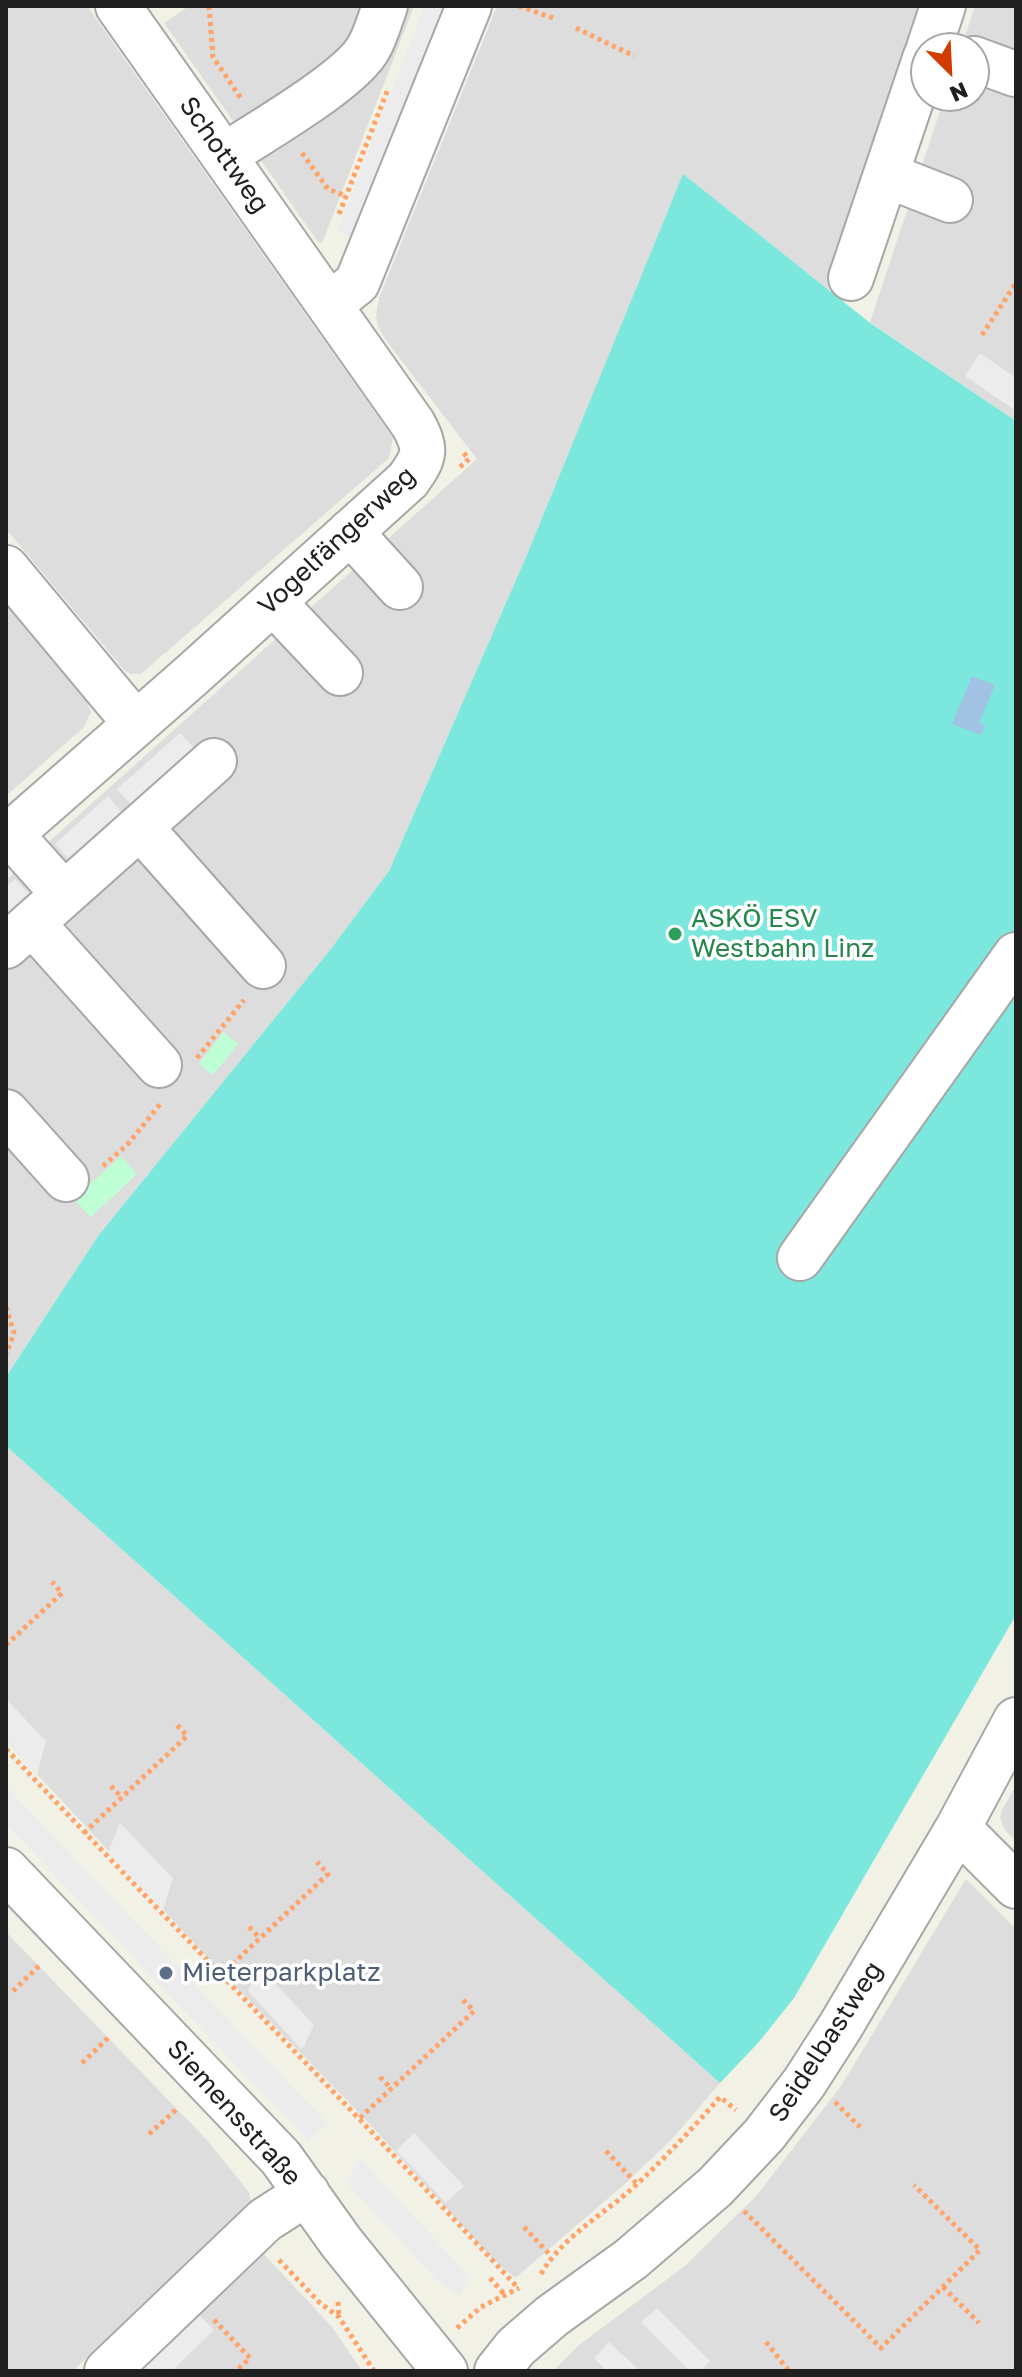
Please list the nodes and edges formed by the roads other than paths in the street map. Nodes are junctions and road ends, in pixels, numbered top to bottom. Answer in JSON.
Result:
{"nodes":[{"id":1,"x":118,"y":6,"type":"edge"},
{"id":2,"x":385,"y":6,"type":"edge"},
{"id":3,"x":469,"y":6,"type":"edge"},
{"id":4,"x":990,"y":65,"type":"edge"},
{"id":5,"x":1015,"y":74,"type":"edge"},
{"id":6,"x":910,"y":108,"type":"edge"},
{"id":7,"x":224,"y":156,"type":"junction"},
{"id":8,"x":886,"y":175,"type":"junction"},
{"id":9,"x":950,"y":200,"type":"dead end"},
{"id":10,"x":851,"y":278,"type":"dead end"},
{"id":11,"x":329,"y":305,"type":"junction"},
{"id":12,"x":350,"y":532,"type":"junction"},
{"id":13,"x":6,"y":568,"type":"edge"},
{"id":14,"x":400,"y":587,"type":"dead end"},
{"id":15,"x":273,"y":602,"type":"junction"},
{"id":16,"x":340,"y":673,"type":"dead end"},
{"id":17,"x":136,"y":724,"type":"junction"},
{"id":18,"x":214,"y":761,"type":"dead end"},
{"id":19,"x":140,"y":827,"type":"junction"},
{"id":20,"x":8,"y":836,"type":"edge"},
{"id":21,"x":64,"y":894,"type":"junction"},
{"id":22,"x":19,"y":935,"type":"edge"},
{"id":23,"x":1016,"y":955,"type":"edge"},
{"id":24,"x":263,"y":966,"type":"dead end"},
{"id":25,"x":159,"y":1065,"type":"dead end"},
{"id":26,"x":6,"y":1112,"type":"edge"},
{"id":27,"x":66,"y":1179,"type":"dead end"},
{"id":28,"x":800,"y":1258,"type":"dead end"},
{"id":29,"x":1016,"y":1720,"type":"edge"},
{"id":30,"x":958,"y":1828,"type":"junction"},
{"id":31,"x":6,"y":1870,"type":"edge"},
{"id":32,"x":1016,"y":1886,"type":"edge"},
{"id":33,"x":292,"y":2203,"type":"junction"},
{"id":34,"x":438,"y":2362,"type":"edge"},
{"id":35,"x":107,"y":2371,"type":"edge"},
{"id":36,"x":497,"y":2371,"type":"edge"}],
"edges":[{"from":1,"to":7,"type":"street","name":"Schottweg"},
{"from":2,"to":7,"type":"street"},
{"from":3,"to":11,"type":"street"},
{"from":4,"to":5,"type":"street"},
{"from":6,"to":8,"type":"street"},
{"from":7,"to":11,"type":"street","name":"Schottweg"},
{"from":8,"to":9,"type":"street"},
{"from":8,"to":10,"type":"street"},
{"from":11,"to":12,"type":"street","name":"Vogelfängerweg"},
{"from":12,"to":14,"type":"street"},
{"from":12,"to":15,"type":"street","name":"Vogelfängerweg"},
{"from":13,"to":17,"type":"street"},
{"from":15,"to":16,"type":"street"},
{"from":15,"to":17,"type":"street","name":"Vogelfängerweg"},
{"from":17,"to":20,"type":"street","name":"Vogelfängerweg"},
{"from":18,"to":19,"type":"street"},
{"from":19,"to":21,"type":"street"},
{"from":19,"to":24,"type":"street"},
{"from":20,"to":21,"type":"street"},
{"from":21,"to":22,"type":"street"},
{"from":22,"to":25,"type":"street"},
{"from":23,"to":28,"type":"street"},
{"from":26,"to":27,"type":"street"},
{"from":29,"to":30,"type":"street","name":"Seidelbastweg"},
{"from":30,"to":32,"type":"street"},
{"from":30,"to":36,"type":"street","name":"Seidelbastweg"},
{"from":31,"to":33,"type":"street","name":"Siemensstraße"},
{"from":33,"to":34,"type":"street","name":"Siemensstraße"},
{"from":33,"to":35,"type":"street"}]}
